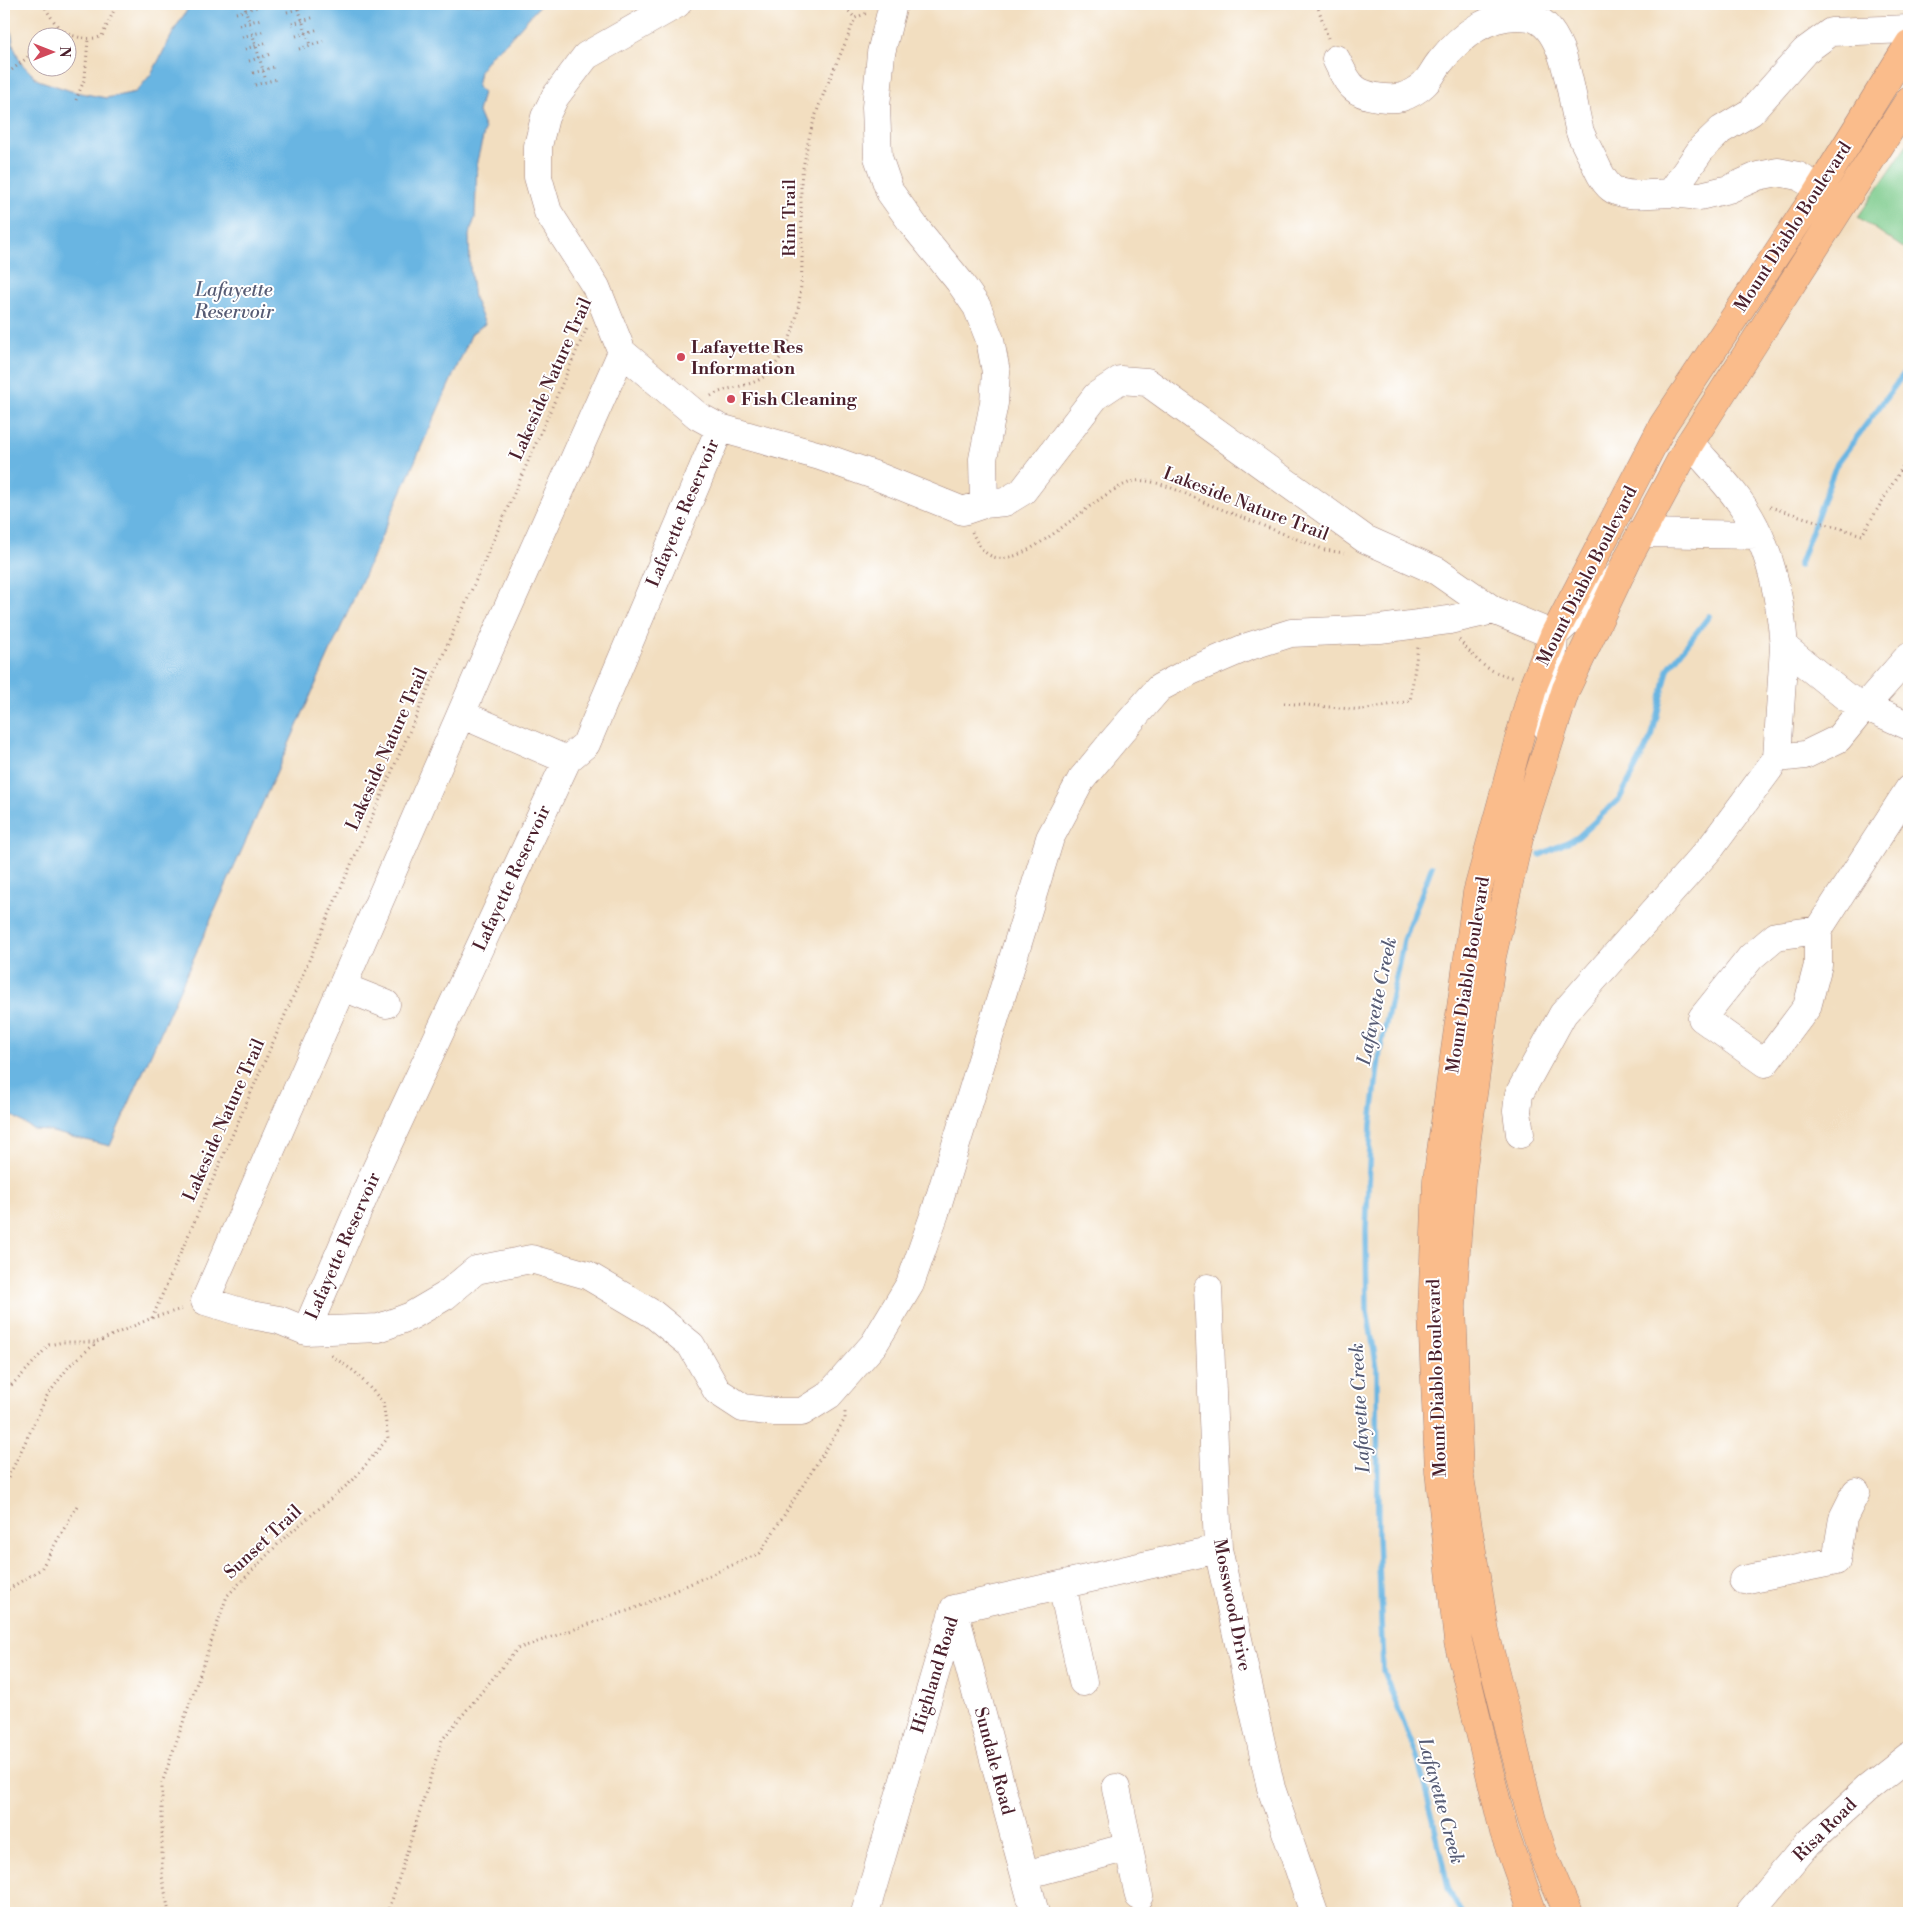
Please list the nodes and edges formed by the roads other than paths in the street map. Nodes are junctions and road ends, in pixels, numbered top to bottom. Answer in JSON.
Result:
{"nodes":[{"id":1,"x":678,"y":4,"type":"edge"},
{"id":2,"x":883,"y":7,"type":"edge"},
{"id":3,"x":1909,"y":29,"type":"edge"},
{"id":4,"x":1909,"y":44,"type":"edge"},
{"id":5,"x":1336,"y":60,"type":"road end"},
{"id":6,"x":1909,"y":100,"type":"edge"},
{"id":7,"x":1819,"y":188,"type":"junction"},
{"id":8,"x":1671,"y":194,"type":"junction"},
{"id":9,"x":622,"y":352,"type":"junction"},
{"id":10,"x":710,"y":411,"type":"junction"},
{"id":11,"x":1690,"y":443,"type":"junction"},
{"id":12,"x":973,"y":507,"type":"junction"},
{"id":13,"x":1641,"y":534,"type":"junction"},
{"id":14,"x":1758,"y":535,"type":"junction"},
{"id":15,"x":1621,"y":573,"type":"junction"},
{"id":16,"x":1493,"y":610,"type":"junction"},
{"id":17,"x":1554,"y":635,"type":"junction"},
{"id":18,"x":1784,"y":647,"type":"junction"},
{"id":19,"x":1909,"y":656,"type":"edge"},
{"id":20,"x":1865,"y":706,"type":"junction"},
{"id":21,"x":461,"y":714,"type":"junction"},
{"id":22,"x":1909,"y":726,"type":"edge"},
{"id":23,"x":1547,"y":748,"type":"junction"},
{"id":24,"x":1777,"y":758,"type":"junction"},
{"id":25,"x":567,"y":760,"type":"junction"},
{"id":26,"x":1909,"y":789,"type":"edge"},
{"id":27,"x":1818,"y":930,"type":"junction"},
{"id":28,"x":343,"y":987,"type":"junction"},
{"id":29,"x":386,"y":1004,"type":"dead end"},
{"id":30,"x":1520,"y":1134,"type":"dead end"},
{"id":31,"x":1208,"y":1288,"type":"dead end"},
{"id":32,"x":306,"y":1331,"type":"junction"},
{"id":33,"x":1856,"y":1492,"type":"dead end"},
{"id":34,"x":1218,"y":1549,"type":"junction"},
{"id":35,"x":1743,"y":1580,"type":"dead end"},
{"id":36,"x":1062,"y":1585,"type":"junction"},
{"id":37,"x":954,"y":1610,"type":"junction"},
{"id":38,"x":1083,"y":1682,"type":"dead end"},
{"id":39,"x":1909,"y":1756,"type":"edge"},
{"id":40,"x":1116,"y":1788,"type":"dead end"},
{"id":41,"x":1128,"y":1847,"type":"junction"},
{"id":42,"x":1025,"y":1875,"type":"junction"},
{"id":43,"x":1139,"y":1896,"type":"dead end"},
{"id":44,"x":865,"y":1913,"type":"edge"},
{"id":45,"x":1035,"y":1913,"type":"edge"},
{"id":46,"x":1314,"y":1913,"type":"edge"},
{"id":47,"x":1533,"y":1913,"type":"edge"},
{"id":48,"x":1568,"y":1913,"type":"edge"},
{"id":49,"x":1750,"y":1913,"type":"edge"}],
"edges":[{"from":1,"to":9,"type":"street"},
{"from":2,"to":12,"type":"street"},
{"from":3,"to":8,"type":"street"},
{"from":4,"to":7,"type":"main road","name":"Mount Diablo Boulevard"},
{"from":5,"to":8,"type":"street"},
{"from":6,"to":11,"type":"main road","name":"Mount Diablo Boulevard"},
{"from":7,"to":8,"type":"street"},
{"from":7,"to":17,"type":"main road","name":"Mount Diablo Boulevard"},
{"from":9,"to":10,"type":"street"},
{"from":9,"to":21,"type":"street"},
{"from":10,"to":12,"type":"street"},
{"from":10,"to":25,"type":"street","name":"Lafayette Reservoir"},
{"from":11,"to":13,"type":"main road","name":"Mount Diablo Boulevard"},
{"from":11,"to":14,"type":"street"},
{"from":12,"to":16,"type":"street"},
{"from":13,"to":14,"type":"street"},
{"from":13,"to":15,"type":"main road","name":"Mount Diablo Boulevard"},
{"from":14,"to":18,"type":"street"},
{"from":15,"to":17,"type":"street"},
{"from":15,"to":23,"type":"main road","name":"Mount Diablo Boulevard"},
{"from":16,"to":17,"type":"street"},
{"from":16,"to":32,"type":"street"},
{"from":17,"to":23,"type":"street"},
{"from":17,"to":47,"type":"main road","name":"Mount Diablo Boulevard"},
{"from":18,"to":20,"type":"street"},
{"from":18,"to":24,"type":"street"},
{"from":19,"to":20,"type":"street"},
{"from":20,"to":22,"type":"street"},
{"from":20,"to":24,"type":"street"},
{"from":21,"to":25,"type":"street"},
{"from":21,"to":28,"type":"street"},
{"from":23,"to":48,"type":"main road","name":"Mount Diablo Boulevard"},
{"from":24,"to":30,"type":"street"},
{"from":25,"to":32,"type":"street","name":"Lafayette Reservoir"},
{"from":26,"to":27,"type":"street"},
{"from":27,"to":27,"type":"street"},
{"from":28,"to":29,"type":"street"},
{"from":28,"to":32,"type":"street"},
{"from":31,"to":34,"type":"street","name":"Mosswood Drive"},
{"from":33,"to":35,"type":"street"},
{"from":34,"to":36,"type":"street","name":"Highland Road"},
{"from":34,"to":46,"type":"street","name":"Mosswood Drive"},
{"from":36,"to":37,"type":"street","name":"Highland Road"},
{"from":36,"to":38,"type":"street"},
{"from":37,"to":42,"type":"street","name":"Sundale Road"},
{"from":37,"to":44,"type":"street","name":"Highland Road"},
{"from":39,"to":49,"type":"street","name":"Risa Road"},
{"from":40,"to":41,"type":"street"},
{"from":41,"to":42,"type":"street"},
{"from":41,"to":43,"type":"street"},
{"from":42,"to":45,"type":"street","name":"Sundale Road"}]}
